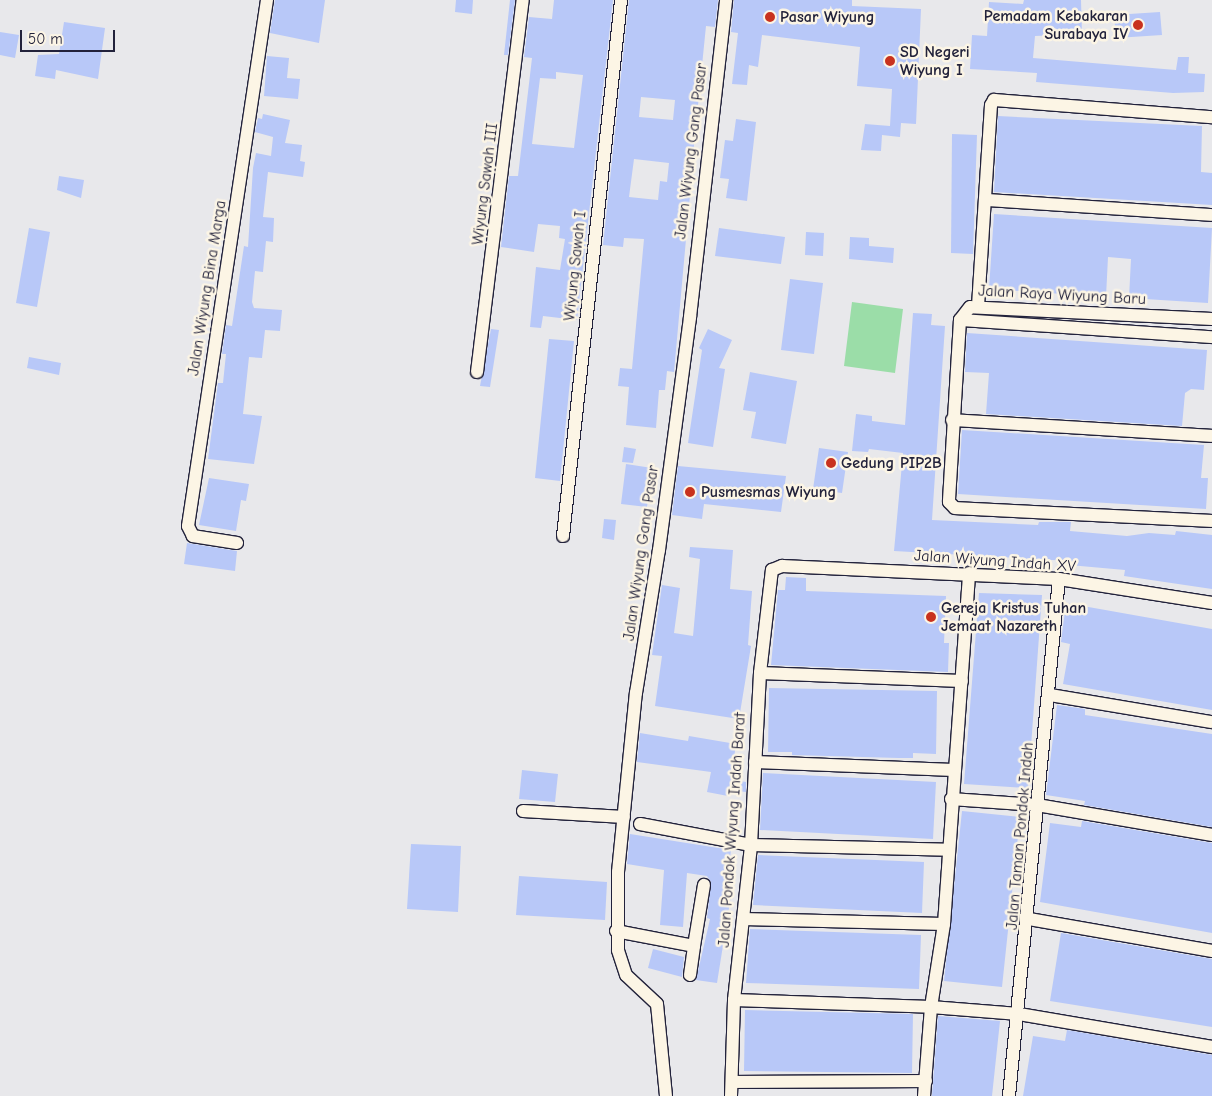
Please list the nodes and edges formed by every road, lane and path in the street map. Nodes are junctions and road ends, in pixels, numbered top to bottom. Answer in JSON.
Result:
{"nodes":[{"id":1,"x":267,"y":0,"type":"edge"},
{"id":2,"x":523,"y":0,"type":"edge"},
{"id":3,"x":621,"y":0,"type":"edge"},
{"id":4,"x":726,"y":0,"type":"edge"},
{"id":5,"x":1212,"y":117,"type":"edge"},
{"id":6,"x":986,"y":200,"type":"junction"},
{"id":7,"x":1212,"y":216,"type":"edge"},
{"id":8,"x":978,"y":306,"type":"junction"},
{"id":9,"x":1212,"y":319,"type":"edge"},
{"id":10,"x":960,"y":320,"type":"junction"},
{"id":11,"x":1212,"y":337,"type":"edge"},
{"id":12,"x":477,"y":372,"type":"dead end"},
{"id":13,"x":952,"y":420,"type":"junction"},
{"id":14,"x":1212,"y":436,"type":"edge"},
{"id":15,"x":1212,"y":519,"type":"edge"},
{"id":16,"x":563,"y":536,"type":"dead end"},
{"id":17,"x":237,"y":543,"type":"dead end"},
{"id":18,"x":774,"y":568,"type":"joint"},
{"id":19,"x":969,"y":573,"type":"junction"},
{"id":20,"x":1060,"y":579,"type":"junction"},
{"id":21,"x":1212,"y":603,"type":"edge"},
{"id":22,"x":760,"y":673,"type":"junction"},
{"id":23,"x":962,"y":681,"type":"junction"},
{"id":24,"x":1050,"y":695,"type":"junction"},
{"id":25,"x":1212,"y":722,"type":"edge"},
{"id":26,"x":755,"y":762,"type":"junction"},
{"id":27,"x":954,"y":770,"type":"junction"},
{"id":28,"x":951,"y":799,"type":"junction"},
{"id":29,"x":1037,"y":805,"type":"junction"},
{"id":30,"x":523,"y":811,"type":"dead end"},
{"id":31,"x":624,"y":817,"type":"junction"},
{"id":32,"x":640,"y":824,"type":"dead end"},
{"id":33,"x":1212,"y":835,"type":"edge"},
{"id":34,"x":751,"y":845,"type":"junction"},
{"id":35,"x":949,"y":850,"type":"junction"},
{"id":36,"x":704,"y":885,"type":"dead end"},
{"id":37,"x":1029,"y":919,"type":"junction"},
{"id":38,"x":743,"y":920,"type":"junction"},
{"id":39,"x":944,"y":924,"type":"junction"},
{"id":40,"x":616,"y":931,"type":"junction"},
{"id":41,"x":694,"y":946,"type":"junction"},
{"id":42,"x":1212,"y":951,"type":"edge"},
{"id":43,"x":690,"y":975,"type":"dead end"},
{"id":44,"x":734,"y":1000,"type":"junction"},
{"id":45,"x":931,"y":1007,"type":"junction"},
{"id":46,"x":1019,"y":1014,"type":"junction"},
{"id":47,"x":1212,"y":1047,"type":"edge"},
{"id":48,"x":926,"y":1081,"type":"junction"},
{"id":49,"x":732,"y":1082,"type":"junction"},
{"id":50,"x":666,"y":1096,"type":"edge"},
{"id":51,"x":731,"y":1096,"type":"edge"},
{"id":52,"x":924,"y":1096,"type":"edge"},
{"id":53,"x":1010,"y":1096,"type":"edge"}],
"edges":[{"from":1,"to":17,"type":"street","name":"Jalan Wiyung Bina Marga"},
{"from":2,"to":12,"type":"street","name":"Wiyung Sawah III"},
{"from":3,"to":16,"type":"street","name":"Wiyung Sawah I"},
{"from":4,"to":31,"type":"street","name":"Jalan Wiyung Gang Pasar"},
{"from":5,"to":6,"type":"street"},
{"from":6,"to":7,"type":"street"},
{"from":6,"to":8,"type":"street"},
{"from":8,"to":9,"type":"street","name":"Jalan Raya Wiyung Baru"},
{"from":8,"to":10,"type":"street","name":"Jalan Raya Wiyung Baru"},
{"from":10,"to":11,"type":"street","name":"Jalan Raya Wiyung Baru"},
{"from":10,"to":13,"type":"street"},
{"from":13,"to":14,"type":"street"},
{"from":13,"to":15,"type":"street"},
{"from":18,"to":19,"type":"street","name":"Jalan Wiyung Indah XV"},
{"from":18,"to":22,"type":"street","name":"Jalan Pondok Wiyung Indah Barat"},
{"from":19,"to":20,"type":"street","name":"Jalan Wiyung Indah XV"},
{"from":19,"to":23,"type":"street"},
{"from":20,"to":21,"type":"street","name":"Jalan Wiyung Indah XV"},
{"from":20,"to":24,"type":"street","name":"Jalan Taman Pondok Indah"},
{"from":22,"to":23,"type":"street"},
{"from":22,"to":26,"type":"street","name":"Jalan Pondok Wiyung Indah Barat"},
{"from":23,"to":27,"type":"street"},
{"from":24,"to":25,"type":"street"},
{"from":24,"to":29,"type":"street","name":"Jalan Taman Pondok Indah"},
{"from":26,"to":27,"type":"street"},
{"from":26,"to":34,"type":"street","name":"Jalan Pondok Wiyung Indah Barat"},
{"from":27,"to":28,"type":"street"},
{"from":28,"to":29,"type":"street"},
{"from":28,"to":35,"type":"street"},
{"from":29,"to":33,"type":"street"},
{"from":29,"to":37,"type":"street","name":"Jalan Taman Pondok Indah"},
{"from":30,"to":31,"type":"street"},
{"from":31,"to":40,"type":"street","name":"Jalan Wiyung Gang Pasar"},
{"from":32,"to":34,"type":"street"},
{"from":34,"to":35,"type":"street"},
{"from":34,"to":38,"type":"street","name":"Jalan Pondok Wiyung Indah Barat"},
{"from":35,"to":39,"type":"street"},
{"from":36,"to":41,"type":"street"},
{"from":37,"to":42,"type":"street"},
{"from":37,"to":46,"type":"street","name":"Jalan Taman Pondok Indah"},
{"from":38,"to":39,"type":"street"},
{"from":38,"to":44,"type":"street","name":"Jalan Pondok Wiyung Indah Barat"},
{"from":39,"to":45,"type":"street"},
{"from":40,"to":41,"type":"street"},
{"from":40,"to":50,"type":"street","name":"Jalan Wiyung Gang Pasar"},
{"from":41,"to":43,"type":"street"},
{"from":44,"to":45,"type":"street"},
{"from":44,"to":49,"type":"street","name":"Jalan Pondok Wiyung Indah Barat"},
{"from":45,"to":46,"type":"street"},
{"from":45,"to":48,"type":"street"},
{"from":46,"to":47,"type":"street"},
{"from":46,"to":53,"type":"street","name":"Jalan Taman Pondok Indah"},
{"from":48,"to":49,"type":"street"},
{"from":48,"to":52,"type":"street"},
{"from":49,"to":51,"type":"street","name":"Jalan Pondok Wiyung Indah Barat"}]}
